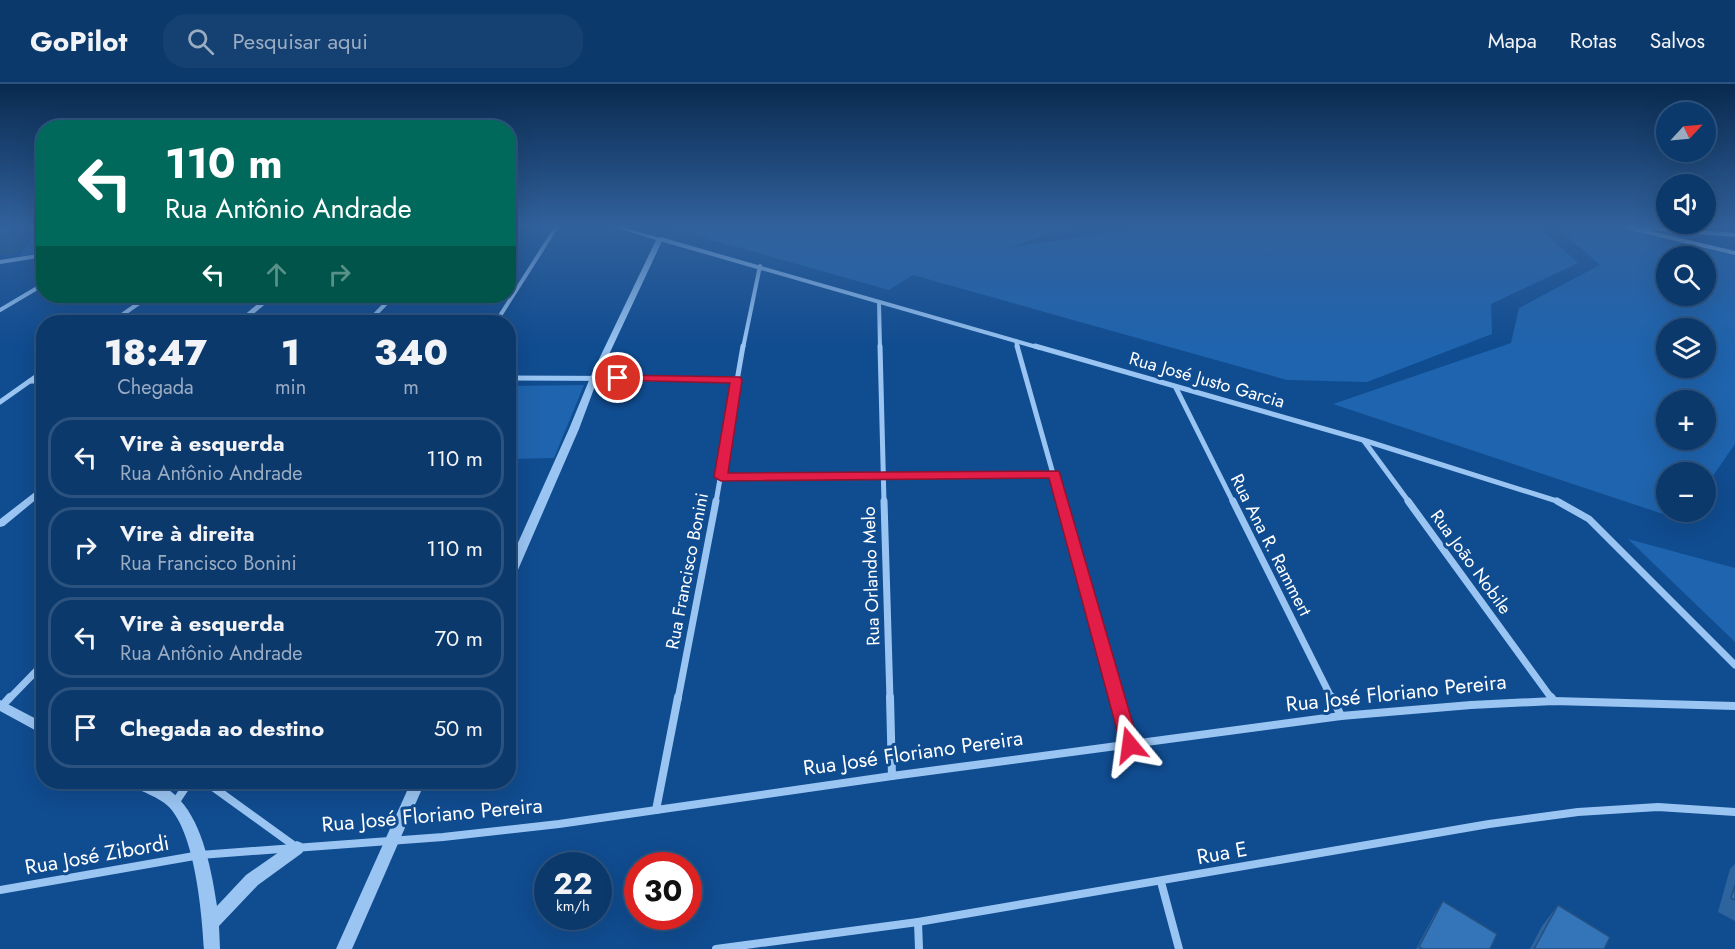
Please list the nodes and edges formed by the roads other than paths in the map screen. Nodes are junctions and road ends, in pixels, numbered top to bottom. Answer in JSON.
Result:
{"nodes":[{"id":1,"x":531,"y":266,"type":"edge"},
{"id":2,"x":647,"y":266,"type":"edge"},
{"id":3,"x":760,"y":266,"type":"edge"},
{"id":4,"x":761,"y":266,"type":"edge"},
{"id":5,"x":36,"y":289,"type":"edge"},
{"id":6,"x":516,"y":291,"type":"edge"},
{"id":7,"x":879,"y":302,"type":"junction"},
{"id":8,"x":139,"y":303,"type":"edge"},
{"id":9,"x":263,"y":303,"type":"edge"},
{"id":10,"x":386,"y":303,"type":"edge"},
{"id":11,"x":0,"y":310,"type":"edge"},
{"id":12,"x":122,"y":315,"type":"edge"},
{"id":13,"x":249,"y":315,"type":"edge"},
{"id":14,"x":375,"y":315,"type":"edge"},
{"id":15,"x":1016,"y":341,"type":"junction"},
{"id":16,"x":36,"y":377,"type":"edge"},
{"id":17,"x":516,"y":378,"type":"edge"},
{"id":18,"x":594,"y":378,"type":"junction"},
{"id":19,"x":736,"y":380,"type":"junction"},
{"id":20,"x":30,"y":381,"type":"junction"},
{"id":21,"x":36,"y":381,"type":"edge"},
{"id":22,"x":1176,"y":388,"type":"junction"},
{"id":23,"x":0,"y":402,"type":"edge"},
{"id":24,"x":1363,"y":440,"type":"junction"},
{"id":25,"x":1054,"y":474,"type":"junction"},
{"id":26,"x":884,"y":476,"type":"junction"},
{"id":27,"x":721,"y":477,"type":"junction"},
{"id":28,"x":36,"y":495,"type":"edge"},
{"id":29,"x":0,"y":524,"type":"edge"},
{"id":30,"x":516,"y":560,"type":"edge"},
{"id":31,"x":1735,"y":664,"type":"edge"},
{"id":32,"x":36,"y":671,"type":"edge"},
{"id":33,"x":1554,"y":701,"type":"junction"},
{"id":34,"x":1,"y":706,"type":"edge"},
{"id":35,"x":1735,"y":706,"type":"edge"},
{"id":36,"x":1341,"y":716,"type":"junction"},
{"id":37,"x":36,"y":726,"type":"edge"},
{"id":38,"x":1130,"y":745,"type":"junction"},
{"id":39,"x":892,"y":776,"type":"junction"},
{"id":40,"x":149,"y":789,"type":"edge"},
{"id":41,"x":184,"y":789,"type":"edge"},
{"id":42,"x":216,"y":789,"type":"edge"},
{"id":43,"x":415,"y":789,"type":"edge"},
{"id":44,"x":175,"y":803,"type":"junction"},
{"id":45,"x":656,"y":810,"type":"junction"},
{"id":46,"x":1735,"y":812,"type":"edge"},
{"id":47,"x":392,"y":840,"type":"junction"},
{"id":48,"x":297,"y":848,"type":"junction"},
{"id":49,"x":200,"y":855,"type":"junction"},
{"id":50,"x":1161,"y":882,"type":"junction"},
{"id":51,"x":0,"y":890,"type":"edge"},
{"id":52,"x":918,"y":922,"type":"junction"},
{"id":53,"x":211,"y":923,"type":"junction"},
{"id":54,"x":212,"y":949,"type":"edge"},
{"id":55,"x":344,"y":949,"type":"edge"},
{"id":56,"x":716,"y":949,"type":"edge"},
{"id":57,"x":919,"y":949,"type":"edge"},
{"id":58,"x":1179,"y":949,"type":"edge"}],
"edges":[{"from":1,"to":6,"type":"street"},
{"from":2,"to":18,"type":"street"},
{"from":3,"to":19,"type":"street","name":"Rua Francisco Bonini"},
{"from":4,"to":7,"type":"street","name":"Rua José Justo Garcia"},
{"from":5,"to":11,"type":"street"},
{"from":7,"to":15,"type":"street","name":"Rua José Justo Garcia"},
{"from":7,"to":26,"type":"street","name":"Rua Orlando Melo"},
{"from":8,"to":12,"type":"street"},
{"from":9,"to":13,"type":"street"},
{"from":10,"to":14,"type":"street"},
{"from":15,"to":22,"type":"street","name":"Rua José Justo Garcia"},
{"from":15,"to":25,"type":"street"},
{"from":16,"to":20,"type":"street"},
{"from":17,"to":18,"type":"street"},
{"from":18,"to":19,"type":"street"},
{"from":18,"to":30,"type":"street"},
{"from":19,"to":27,"type":"street","name":"Rua Francisco Bonini"},
{"from":20,"to":21,"type":"street"},
{"from":20,"to":23,"type":"street"},
{"from":22,"to":24,"type":"street","name":"Rua José Justo Garcia"},
{"from":22,"to":36,"type":"street","name":"Rua Ana R. Rammert"},
{"from":24,"to":31,"type":"street","name":"Rua José Justo Garcia"},
{"from":24,"to":33,"type":"street","name":"Rua João Nobile"},
{"from":25,"to":26,"type":"street"},
{"from":25,"to":38,"type":"street"},
{"from":26,"to":27,"type":"street"},
{"from":26,"to":39,"type":"street","name":"Rua Orlando Melo"},
{"from":27,"to":45,"type":"street","name":"Rua Francisco Bonini"},
{"from":28,"to":29,"type":"street"},
{"from":32,"to":34,"type":"street"},
{"from":33,"to":35,"type":"street","name":"Rua José Floriano Pereira"},
{"from":33,"to":36,"type":"street","name":"Rua José Floriano Pereira"},
{"from":34,"to":37,"type":"street"},
{"from":36,"to":38,"type":"street","name":"Rua José Floriano Pereira"},
{"from":38,"to":39,"type":"street","name":"Rua José Floriano Pereira"},
{"from":39,"to":45,"type":"street","name":"Rua José Floriano Pereira"},
{"from":40,"to":44,"type":"street"},
{"from":41,"to":44,"type":"street"},
{"from":42,"to":48,"type":"street"},
{"from":43,"to":47,"type":"street"},
{"from":44,"to":49,"type":"street"},
{"from":45,"to":47,"type":"street","name":"Rua José Floriano Pereira"},
{"from":46,"to":50,"type":"street","name":"Rua E"},
{"from":47,"to":48,"type":"street","name":"Rua José Floriano Pereira"},
{"from":47,"to":55,"type":"street"},
{"from":48,"to":49,"type":"street","name":"Rua José Floriano Pereira"},
{"from":48,"to":53,"type":"street"},
{"from":49,"to":51,"type":"street","name":"Rua José Zibordi"},
{"from":49,"to":53,"type":"street"},
{"from":50,"to":52,"type":"street","name":"Rua E"},
{"from":50,"to":58,"type":"street"},
{"from":52,"to":56,"type":"street","name":"Rua E"},
{"from":52,"to":57,"type":"street"},
{"from":53,"to":54,"type":"street"}]}
